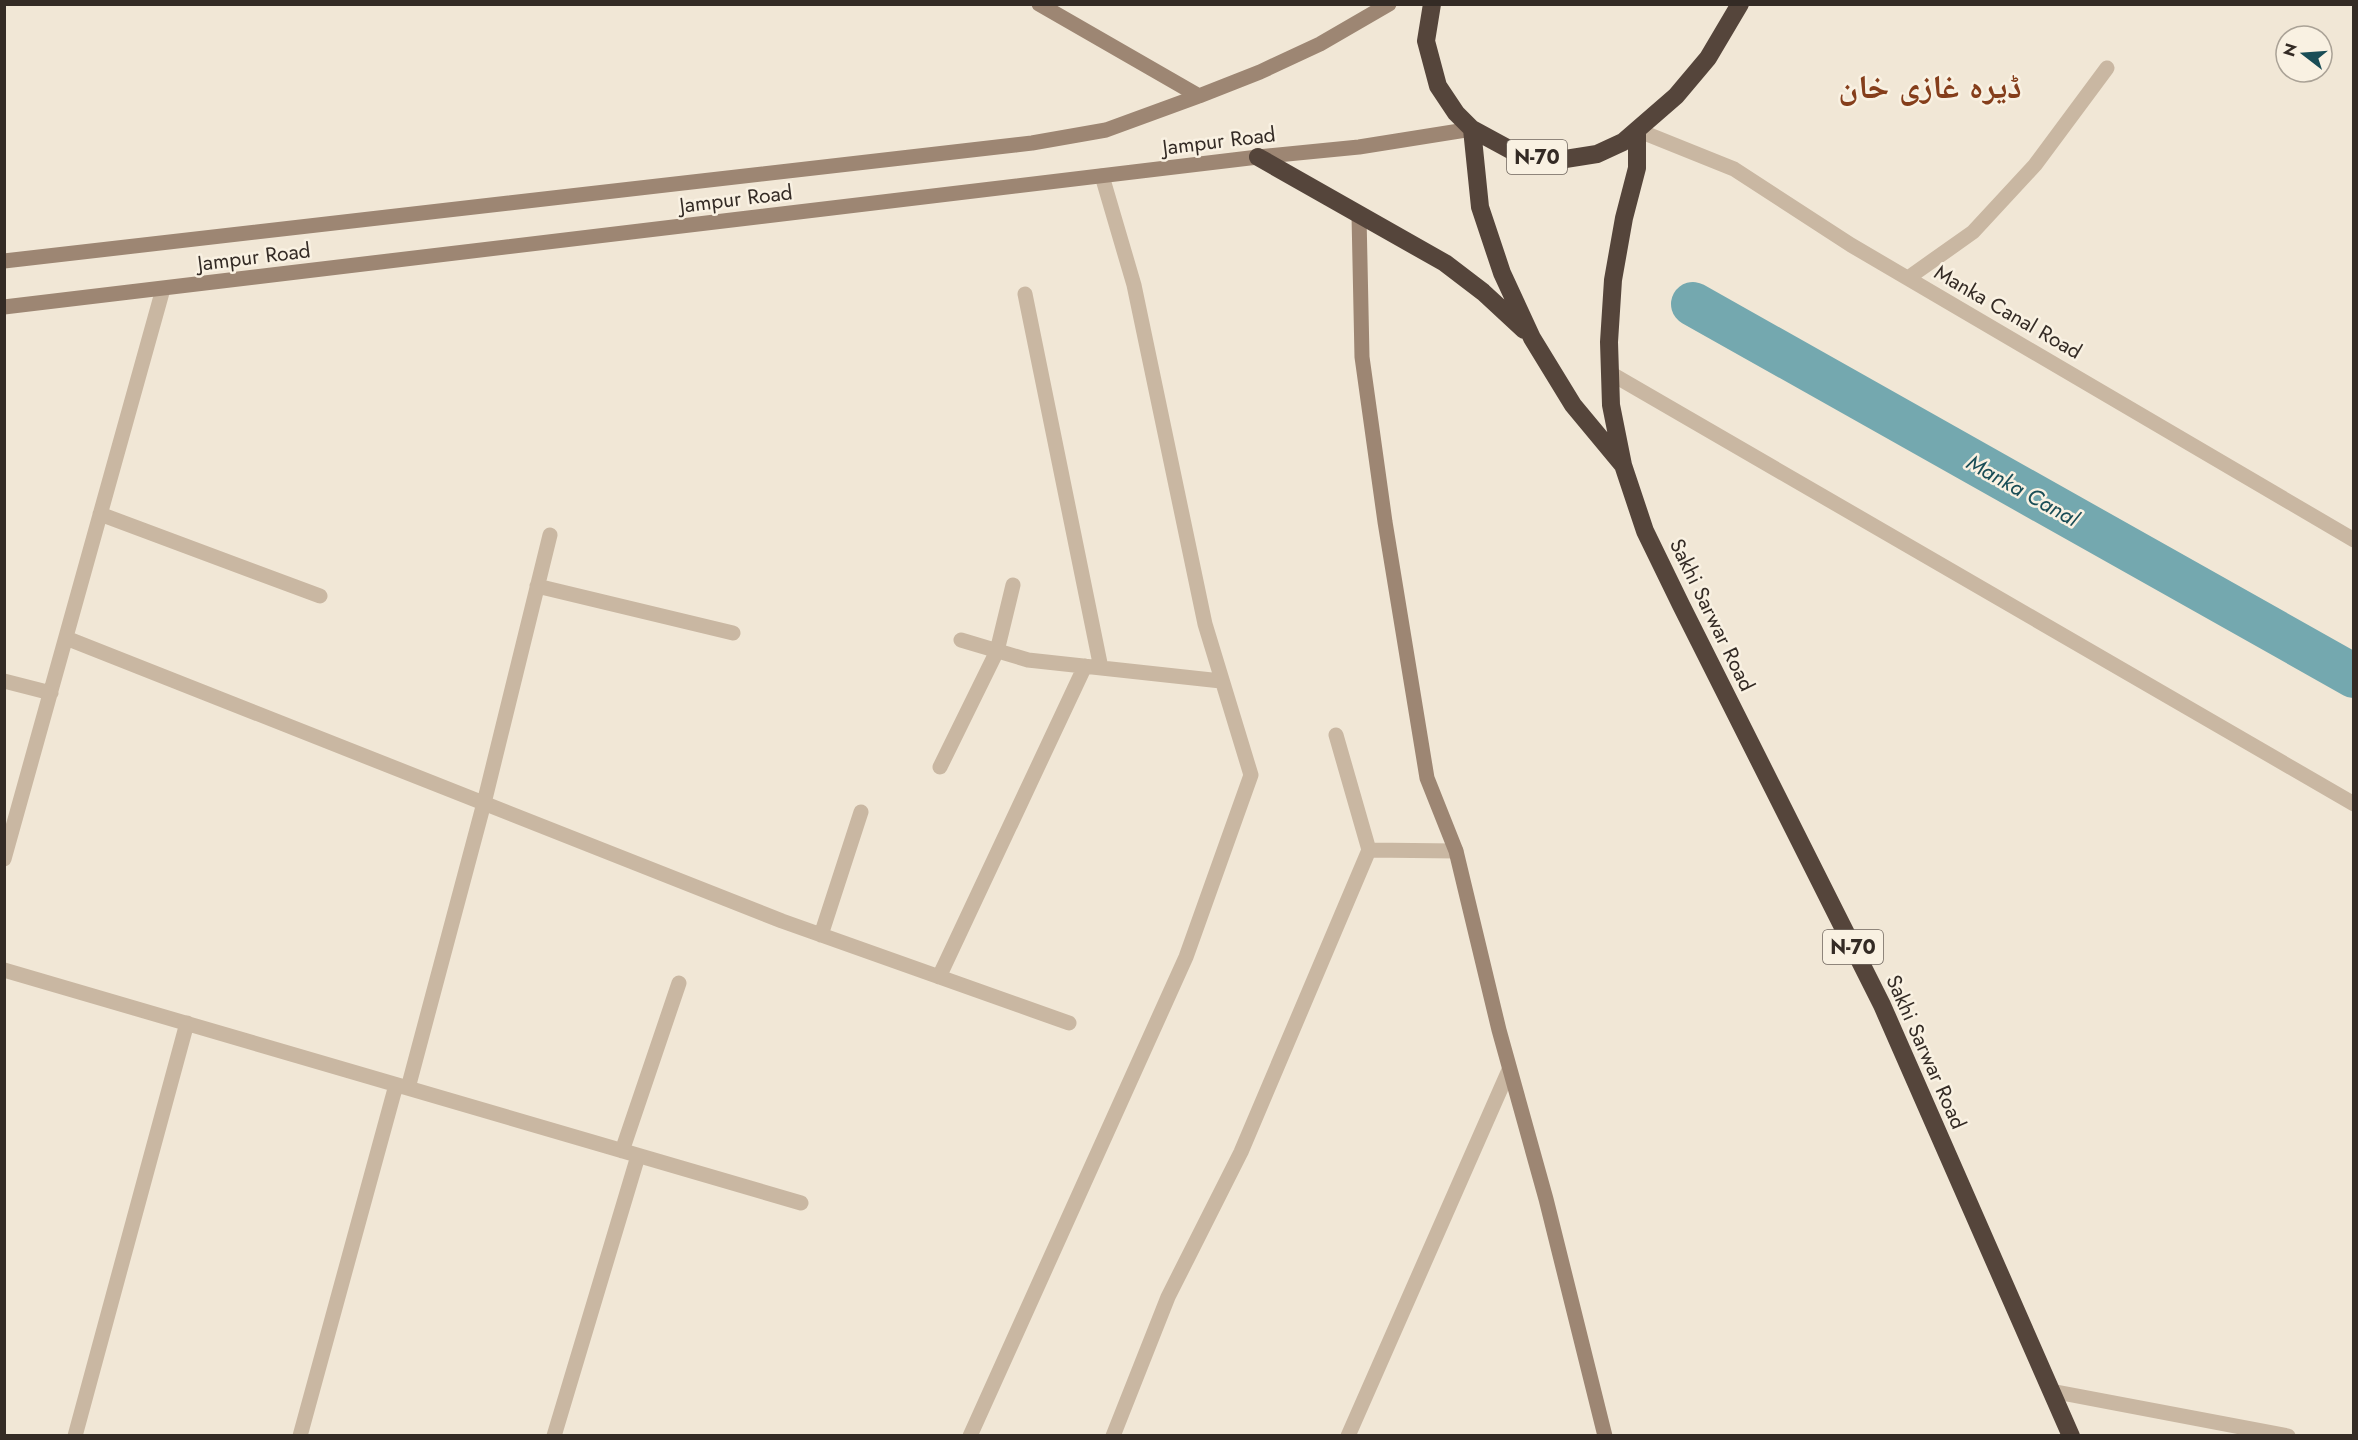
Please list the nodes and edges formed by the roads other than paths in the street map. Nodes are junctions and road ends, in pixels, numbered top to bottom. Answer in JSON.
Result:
{"nodes":[{"id":1,"x":1039,"y":4,"type":"edge"},
{"id":2,"x":1389,"y":4,"type":"edge"},
{"id":3,"x":1432,"y":4,"type":"edge"},
{"id":4,"x":1740,"y":4,"type":"edge"},
{"id":5,"x":2107,"y":68,"type":"dead end"},
{"id":6,"x":1199,"y":96,"type":"junction"},
{"id":7,"x":1472,"y":129,"type":"junction"},
{"id":8,"x":1636,"y":130,"type":"junction"},
{"id":9,"x":1258,"y":157,"type":"junction"},
{"id":10,"x":1102,"y":176,"type":"junction"},
{"id":11,"x":1359,"y":215,"type":"junction"},
{"id":12,"x":4,"y":261,"type":"edge"},
{"id":13,"x":1908,"y":278,"type":"junction"},
{"id":14,"x":164,"y":289,"type":"junction"},
{"id":15,"x":1025,"y":294,"type":"dead end"},
{"id":16,"x":4,"y":307,"type":"edge"},
{"id":17,"x":1532,"y":338,"type":"junction"},
{"id":18,"x":1610,"y":373,"type":"junction"},
{"id":19,"x":1623,"y":465,"type":"junction"},
{"id":20,"x":100,"y":514,"type":"junction"},
{"id":21,"x":550,"y":535,"type":"dead end"},
{"id":22,"x":2354,"y":540,"type":"edge"},
{"id":23,"x":1013,"y":585,"type":"dead end"},
{"id":24,"x":537,"y":586,"type":"junction"},
{"id":25,"x":320,"y":596,"type":"dead end"},
{"id":26,"x":733,"y":633,"type":"dead end"},
{"id":27,"x":66,"y":638,"type":"junction"},
{"id":28,"x":961,"y":640,"type":"dead end"},
{"id":29,"x":997,"y":651,"type":"junction"},
{"id":30,"x":1085,"y":666,"type":"junction"},
{"id":31,"x":1101,"y":668,"type":"junction"},
{"id":32,"x":4,"y":681,"type":"edge"},
{"id":33,"x":1221,"y":681,"type":"junction"},
{"id":34,"x":51,"y":693,"type":"junction"},
{"id":35,"x":1336,"y":735,"type":"dead end"},
{"id":36,"x":940,"y":767,"type":"dead end"},
{"id":37,"x":484,"y":803,"type":"junction"},
{"id":38,"x":2354,"y":804,"type":"edge"},
{"id":39,"x":861,"y":812,"type":"dead end"},
{"id":40,"x":1369,"y":850,"type":"junction"},
{"id":41,"x":1456,"y":851,"type":"junction"},
{"id":42,"x":4,"y":859,"type":"edge"},
{"id":43,"x":821,"y":935,"type":"junction"},
{"id":44,"x":4,"y":970,"type":"edge"},
{"id":45,"x":939,"y":977,"type":"junction"},
{"id":46,"x":679,"y":983,"type":"dead end"},
{"id":47,"x":187,"y":1023,"type":"junction"},
{"id":48,"x":1069,"y":1023,"type":"dead end"},
{"id":49,"x":1509,"y":1070,"type":"junction"},
{"id":50,"x":402,"y":1087,"type":"junction"},
{"id":51,"x":622,"y":1151,"type":"junction"},
{"id":52,"x":638,"y":1155,"type":"junction"},
{"id":53,"x":801,"y":1203,"type":"dead end"},
{"id":54,"x":2051,"y":1391,"type":"junction"},
{"id":55,"x":75,"y":1436,"type":"edge"},
{"id":56,"x":300,"y":1436,"type":"edge"},
{"id":57,"x":554,"y":1436,"type":"edge"},
{"id":58,"x":970,"y":1436,"type":"edge"},
{"id":59,"x":1113,"y":1436,"type":"edge"},
{"id":60,"x":1348,"y":1436,"type":"edge"},
{"id":61,"x":1605,"y":1436,"type":"edge"},
{"id":62,"x":2071,"y":1436,"type":"edge"},
{"id":63,"x":2288,"y":1436,"type":"edge"}],
"edges":[{"from":1,"to":6,"type":"main road"},
{"from":2,"to":6,"type":"main road","name":"Jampur Road"},
{"from":3,"to":7,"type":"highway","number":"N-70"},
{"from":4,"to":8,"type":"highway","number":"N-70"},
{"from":5,"to":13,"type":"street"},
{"from":6,"to":12,"type":"main road","name":"Jampur Road"},
{"from":7,"to":8,"type":"highway","number":"N-70"},
{"from":7,"to":9,"type":"main road","name":"Jampur Road"},
{"from":7,"to":17,"type":"highway","name":"Sakhi Sarwar Road","number":"N-70"},
{"from":8,"to":13,"type":"street","name":"Manka Canal Road"},
{"from":8,"to":18,"type":"highway","name":"Sakhi Sarwar Road","number":"N-70"},
{"from":9,"to":10,"type":"main road","name":"Jampur Road"},
{"from":9,"to":11,"type":"highway"},
{"from":10,"to":14,"type":"main road","name":"Jampur Road"},
{"from":10,"to":33,"type":"street"},
{"from":11,"to":17,"type":"highway"},
{"from":11,"to":41,"type":"main road"},
{"from":13,"to":22,"type":"street","name":"Manka Canal Road"},
{"from":14,"to":16,"type":"main road","name":"Jampur Road"},
{"from":14,"to":20,"type":"street"},
{"from":15,"to":31,"type":"street"},
{"from":17,"to":19,"type":"highway","name":"Sakhi Sarwar Road","number":"N-70"},
{"from":18,"to":19,"type":"highway","name":"Sakhi Sarwar Road","number":"N-70"},
{"from":18,"to":38,"type":"street"},
{"from":19,"to":54,"type":"highway","name":"Sakhi Sarwar Road","number":"N-70"},
{"from":20,"to":25,"type":"street"},
{"from":20,"to":27,"type":"street"},
{"from":21,"to":24,"type":"street"},
{"from":23,"to":29,"type":"street"},
{"from":24,"to":26,"type":"street"},
{"from":24,"to":37,"type":"street"},
{"from":27,"to":34,"type":"street"},
{"from":27,"to":37,"type":"street"},
{"from":28,"to":29,"type":"street"},
{"from":29,"to":30,"type":"street"},
{"from":29,"to":36,"type":"street"},
{"from":30,"to":31,"type":"street"},
{"from":30,"to":45,"type":"street"},
{"from":31,"to":33,"type":"street"},
{"from":32,"to":34,"type":"street"},
{"from":33,"to":58,"type":"street"},
{"from":34,"to":42,"type":"street"},
{"from":35,"to":40,"type":"street"},
{"from":37,"to":43,"type":"street"},
{"from":37,"to":50,"type":"street"},
{"from":39,"to":43,"type":"street"},
{"from":40,"to":41,"type":"street"},
{"from":40,"to":59,"type":"street"},
{"from":41,"to":49,"type":"main road"},
{"from":43,"to":45,"type":"street"},
{"from":44,"to":47,"type":"street"},
{"from":45,"to":48,"type":"street"},
{"from":46,"to":51,"type":"street"},
{"from":47,"to":50,"type":"street"},
{"from":47,"to":55,"type":"street"},
{"from":49,"to":60,"type":"street"},
{"from":49,"to":61,"type":"main road"},
{"from":50,"to":51,"type":"street"},
{"from":50,"to":56,"type":"street"},
{"from":51,"to":52,"type":"street"},
{"from":52,"to":53,"type":"street"},
{"from":52,"to":57,"type":"street"},
{"from":54,"to":62,"type":"highway","name":"Sakhi Sarwar Road","number":"N-70"},
{"from":54,"to":63,"type":"street"}]}
